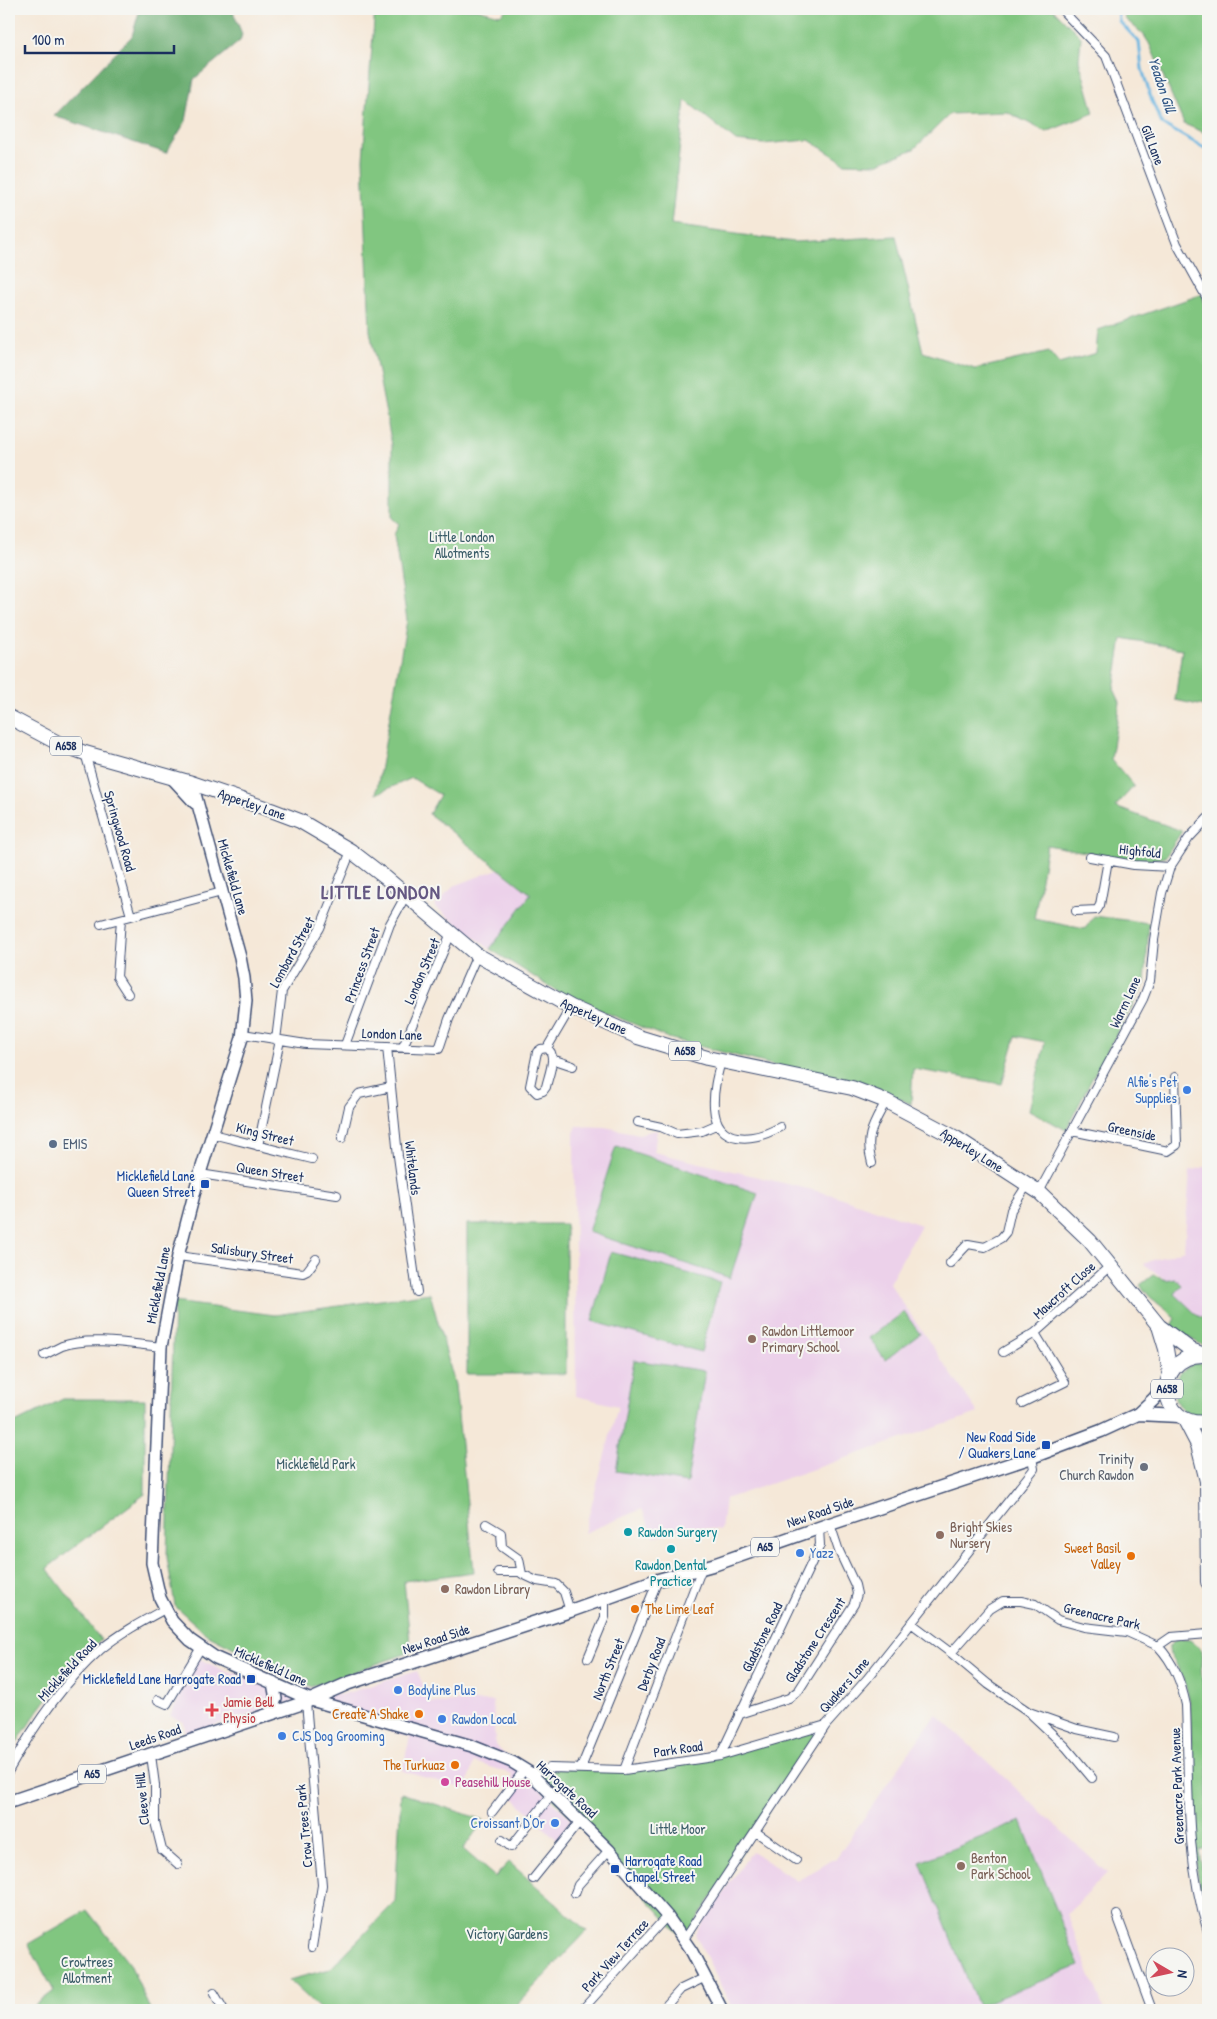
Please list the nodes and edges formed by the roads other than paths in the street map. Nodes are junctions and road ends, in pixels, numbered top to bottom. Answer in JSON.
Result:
{"nodes":[{"id":1,"x":1061,"y":9,"type":"edge"},
{"id":2,"x":1208,"y":300,"type":"edge"},
{"id":3,"x":9,"y":717,"type":"edge"},
{"id":4,"x":85,"y":753,"type":"junction"},
{"id":5,"x":171,"y":777,"type":"junction"},
{"id":6,"x":192,"y":783,"type":"junction"},
{"id":7,"x":197,"y":804,"type":"junction"},
{"id":8,"x":1208,"y":818,"type":"edge"},
{"id":9,"x":351,"y":851,"type":"junction"},
{"id":10,"x":1090,"y":857,"type":"dead end"},
{"id":11,"x":1108,"y":860,"type":"junction"},
{"id":12,"x":1170,"y":867,"type":"junction"},
{"id":13,"x":222,"y":892,"type":"junction"},
{"id":14,"x":406,"y":895,"type":"junction"},
{"id":15,"x":1076,"y":911,"type":"dead end"},
{"id":16,"x":132,"y":916,"type":"junction"},
{"id":17,"x":121,"y":919,"type":"junction"},
{"id":18,"x":101,"y":924,"type":"dead end"},
{"id":19,"x":451,"y":933,"type":"junction"},
{"id":20,"x":477,"y":955,"type":"junction"},
{"id":21,"x":128,"y":994,"type":"dead end"},
{"id":22,"x":570,"y":1007,"type":"junction"},
{"id":23,"x":243,"y":1034,"type":"junction"},
{"id":24,"x":278,"y":1040,"type":"junction"},
{"id":25,"x":345,"y":1045,"type":"junction"},
{"id":26,"x":387,"y":1047,"type":"junction"},
{"id":27,"x":403,"y":1047,"type":"junction"},
{"id":28,"x":547,"y":1048,"type":"junction"},
{"id":29,"x":552,"y":1059,"type":"junction"},
{"id":30,"x":721,"y":1061,"type":"junction"},
{"id":31,"x":573,"y":1066,"type":"dead end"},
{"id":32,"x":1175,"y":1077,"type":"dead end"},
{"id":33,"x":391,"y":1087,"type":"junction"},
{"id":34,"x":886,"y":1100,"type":"junction"},
{"id":35,"x":638,"y":1122,"type":"dead end"},
{"id":36,"x":718,"y":1124,"type":"junction"},
{"id":37,"x":780,"y":1127,"type":"dead end"},
{"id":38,"x":1072,"y":1131,"type":"junction"},
{"id":39,"x":212,"y":1134,"type":"junction"},
{"id":40,"x":342,"y":1138,"type":"dead end"},
{"id":41,"x":258,"y":1146,"type":"junction"},
{"id":42,"x":312,"y":1159,"type":"dead end"},
{"id":43,"x":872,"y":1163,"type":"dead end"},
{"id":44,"x":200,"y":1174,"type":"junction"},
{"id":45,"x":1027,"y":1185,"type":"junction"},
{"id":46,"x":1039,"y":1192,"type":"junction"},
{"id":47,"x":337,"y":1194,"type":"dead end"},
{"id":48,"x":178,"y":1256,"type":"junction"},
{"id":49,"x":316,"y":1259,"type":"dead end"},
{"id":50,"x":950,"y":1263,"type":"dead end"},
{"id":51,"x":1110,"y":1266,"type":"junction"},
{"id":52,"x":417,"y":1292,"type":"dead end"},
{"id":53,"x":1159,"y":1326,"type":"junction"},
{"id":54,"x":1035,"y":1333,"type":"junction"},
{"id":55,"x":161,"y":1347,"type":"junction"},
{"id":56,"x":1003,"y":1352,"type":"dead end"},
{"id":57,"x":44,"y":1355,"type":"dead end"},
{"id":58,"x":1206,"y":1355,"type":"edge"},
{"id":59,"x":1168,"y":1378,"type":"junction"},
{"id":60,"x":1022,"y":1403,"type":"dead end"},
{"id":61,"x":1138,"y":1414,"type":"junction"},
{"id":62,"x":1182,"y":1418,"type":"junction"},
{"id":63,"x":1208,"y":1422,"type":"edge"},
{"id":64,"x":1032,"y":1457,"type":"junction"},
{"id":65,"x":1208,"y":1479,"type":"edge"},
{"id":66,"x":486,"y":1524,"type":"dead end"},
{"id":67,"x":824,"y":1526,"type":"junction"},
{"id":68,"x":702,"y":1568,"type":"junction"},
{"id":69,"x":498,"y":1572,"type":"dead end"},
{"id":70,"x":521,"y":1572,"type":"junction"},
{"id":71,"x":658,"y":1580,"type":"junction"},
{"id":72,"x":1208,"y":1582,"type":"edge"},
{"id":73,"x":605,"y":1599,"type":"junction"},
{"id":74,"x":165,"y":1609,"type":"junction"},
{"id":75,"x":570,"y":1611,"type":"junction"},
{"id":76,"x":911,"y":1623,"type":"junction"},
{"id":77,"x":1208,"y":1634,"type":"edge"},
{"id":78,"x":1158,"y":1646,"type":"junction"},
{"id":79,"x":200,"y":1649,"type":"junction"},
{"id":80,"x":951,"y":1653,"type":"junction"},
{"id":81,"x":588,"y":1658,"type":"dead end"},
{"id":82,"x":273,"y":1684,"type":"junction"},
{"id":83,"x":158,"y":1700,"type":"dead end"},
{"id":84,"x":308,"y":1701,"type":"junction"},
{"id":85,"x":1029,"y":1712,"type":"junction"},
{"id":86,"x":270,"y":1714,"type":"junction"},
{"id":87,"x":740,"y":1714,"type":"junction"},
{"id":88,"x":826,"y":1725,"type":"junction"},
{"id":89,"x":1114,"y":1737,"type":"dead end"},
{"id":90,"x":151,"y":1755,"type":"junction"},
{"id":91,"x":720,"y":1756,"type":"junction"},
{"id":92,"x":581,"y":1768,"type":"junction"},
{"id":93,"x":9,"y":1770,"type":"edge"},
{"id":94,"x":624,"y":1770,"type":"junction"},
{"id":95,"x":528,"y":1771,"type":"junction"},
{"id":96,"x":1092,"y":1778,"type":"dead end"},
{"id":97,"x":552,"y":1794,"type":"junction"},
{"id":98,"x":9,"y":1802,"type":"edge"},
{"id":99,"x":492,"y":1812,"type":"dead end"},
{"id":100,"x":580,"y":1821,"type":"junction"},
{"id":101,"x":756,"y":1832,"type":"junction"},
{"id":102,"x":502,"y":1840,"type":"dead end"},
{"id":103,"x":609,"y":1850,"type":"junction"},
{"id":104,"x":796,"y":1860,"type":"dead end"},
{"id":105,"x":178,"y":1864,"type":"dead end"},
{"id":106,"x":533,"y":1879,"type":"dead end"},
{"id":107,"x":575,"y":1893,"type":"dead end"},
{"id":108,"x":1117,"y":1915,"type":"dead end"},
{"id":109,"x":668,"y":1916,"type":"junction"},
{"id":110,"x":1208,"y":1932,"type":"edge"},
{"id":111,"x":684,"y":1939,"type":"junction"},
{"id":112,"x":312,"y":1947,"type":"dead end"},
{"id":113,"x":706,"y":1977,"type":"junction"},
{"id":114,"x":214,"y":1993,"type":"dead end"},
{"id":115,"x":224,"y":2010,"type":"edge"},
{"id":116,"x":582,"y":2010,"type":"edge"},
{"id":117,"x":662,"y":2010,"type":"edge"},
{"id":118,"x":722,"y":2010,"type":"edge"},
{"id":119,"x":1152,"y":2010,"type":"edge"}],
"edges":[{"from":1,"to":2,"type":"street","name":"Gill Lane"},
{"from":3,"to":4,"type":"highway","name":"Apperley Lane","number":"A658"},
{"from":4,"to":5,"type":"highway","name":"Apperley Lane","number":"A658"},
{"from":4,"to":16,"type":"street","name":"Springwood Road"},
{"from":5,"to":6,"type":"highway","name":"Apperley Lane","number":"A658"},
{"from":5,"to":7,"type":"main road","name":"Micklefield Lane"},
{"from":6,"to":7,"type":"main road","name":"Micklefield Lane"},
{"from":6,"to":9,"type":"highway","name":"Apperley Lane","number":"A658"},
{"from":7,"to":13,"type":"main road","name":"Micklefield Lane"},
{"from":8,"to":12,"type":"street","name":"Warm Lane"},
{"from":9,"to":14,"type":"highway","name":"Apperley Lane","number":"A658"},
{"from":9,"to":24,"type":"street","name":"Lombard Street"},
{"from":10,"to":11,"type":"street","name":"Highfold"},
{"from":11,"to":12,"type":"street","name":"Highfold"},
{"from":11,"to":15,"type":"street","name":"Highfold"},
{"from":12,"to":38,"type":"street","name":"Warm Lane"},
{"from":13,"to":16,"type":"street"},
{"from":13,"to":23,"type":"main road","name":"Micklefield Lane"},
{"from":14,"to":19,"type":"highway","name":"Apperley Lane","number":"A658"},
{"from":14,"to":25,"type":"street","name":"Princess Street"},
{"from":16,"to":17,"type":"street"},
{"from":17,"to":18,"type":"street"},
{"from":17,"to":21,"type":"street"},
{"from":19,"to":20,"type":"highway","name":"Apperley Lane","number":"A658"},
{"from":19,"to":27,"type":"street","name":"London Street"},
{"from":20,"to":22,"type":"highway","name":"Apperley Lane","number":"A658"},
{"from":20,"to":27,"type":"street","name":"London Lane"},
{"from":22,"to":28,"type":"street"},
{"from":22,"to":30,"type":"highway","name":"Apperley Lane","number":"A658"},
{"from":23,"to":24,"type":"street","name":"London Lane"},
{"from":23,"to":39,"type":"main road","name":"Micklefield Lane"},
{"from":24,"to":25,"type":"street","name":"London Lane"},
{"from":24,"to":41,"type":"street","name":"Lombard Street"},
{"from":25,"to":26,"type":"street","name":"London Lane"},
{"from":26,"to":27,"type":"street","name":"London Lane"},
{"from":26,"to":33,"type":"street","name":"Whitelands"},
{"from":28,"to":29,"type":"street"},
{"from":28,"to":29,"type":"street"},
{"from":29,"to":31,"type":"street"},
{"from":30,"to":34,"type":"highway","name":"Apperley Lane","number":"A658"},
{"from":30,"to":36,"type":"street"},
{"from":32,"to":38,"type":"street","name":"Greenside"},
{"from":33,"to":40,"type":"street"},
{"from":33,"to":52,"type":"street","name":"Whitelands"},
{"from":34,"to":43,"type":"street"},
{"from":34,"to":45,"type":"highway","name":"Apperley Lane","number":"A658"},
{"from":35,"to":36,"type":"street"},
{"from":36,"to":37,"type":"street"},
{"from":38,"to":46,"type":"street","name":"Warm Lane"},
{"from":39,"to":41,"type":"street","name":"King Street"},
{"from":39,"to":44,"type":"main road","name":"Micklefield Lane"},
{"from":41,"to":42,"type":"street","name":"King Street"},
{"from":44,"to":47,"type":"street","name":"Queen Street"},
{"from":44,"to":48,"type":"main road","name":"Micklefield Lane"},
{"from":45,"to":46,"type":"highway","name":"Apperley Lane","number":"A658"},
{"from":45,"to":50,"type":"street"},
{"from":46,"to":51,"type":"highway","name":"Apperley Lane","number":"A658"},
{"from":48,"to":49,"type":"street","name":"Salisbury Street"},
{"from":48,"to":55,"type":"main road","name":"Micklefield Lane"},
{"from":51,"to":53,"type":"highway","name":"Apperley Lane","number":"A658"},
{"from":51,"to":54,"type":"street","name":"Mawcroft Close"},
{"from":53,"to":58,"type":"highway","name":"Apperley Lane","number":"A658"},
{"from":53,"to":59,"type":"highway","name":"Apperley Lane","number":"A658"},
{"from":54,"to":56,"type":"street","name":"Mawcroft Close"},
{"from":54,"to":60,"type":"street","name":"Mawcroft Close"},
{"from":55,"to":57,"type":"street"},
{"from":55,"to":74,"type":"main road","name":"Micklefield Lane"},
{"from":58,"to":59,"type":"highway","number":"A658"},
{"from":59,"to":61,"type":"main road","name":"New Road Side","number":"A65"},
{"from":59,"to":62,"type":"highway","number":"A658"},
{"from":61,"to":62,"type":"main road","name":"New Road Side","number":"A65"},
{"from":61,"to":64,"type":"main road","name":"New Road Side","number":"A65"},
{"from":62,"to":63,"type":"highway"},
{"from":62,"to":65,"type":"highway","number":"A658"},
{"from":64,"to":67,"type":"main road","name":"New Road Side","number":"A65"},
{"from":64,"to":76,"type":"street","name":"Quakers Lane"},
{"from":65,"to":72,"type":"highway","number":"A658"},
{"from":66,"to":70,"type":"street"},
{"from":67,"to":68,"type":"main road","name":"New Road Side","number":"A65"},
{"from":67,"to":87,"type":"street","name":"Gladstone Road"},
{"from":67,"to":87,"type":"street","name":"Gladstone Crescent"},
{"from":68,"to":71,"type":"main road","name":"New Road Side","number":"A65"},
{"from":68,"to":94,"type":"street","name":"Derby Road"},
{"from":69,"to":70,"type":"street"},
{"from":70,"to":75,"type":"street"},
{"from":71,"to":73,"type":"main road","name":"New Road Side","number":"A65"},
{"from":71,"to":92,"type":"street","name":"North Street"},
{"from":73,"to":75,"type":"main road","name":"New Road Side","number":"A65"},
{"from":73,"to":81,"type":"street"},
{"from":74,"to":79,"type":"main road","name":"Micklefield Lane"},
{"from":74,"to":93,"type":"street","name":"Micklefield Road"},
{"from":75,"to":84,"type":"main road","name":"New Road Side","number":"A65"},
{"from":76,"to":80,"type":"street"},
{"from":76,"to":88,"type":"street","name":"Quakers Lane"},
{"from":77,"to":78,"type":"street"},
{"from":78,"to":80,"type":"street","name":"Greenacre Park"},
{"from":78,"to":110,"type":"street","name":"Greenacre Park Avenue"},
{"from":79,"to":82,"type":"main road","name":"Micklefield Lane"},
{"from":79,"to":83,"type":"street"},
{"from":80,"to":85,"type":"street"},
{"from":82,"to":84,"type":"main road","name":"Micklefield Lane"},
{"from":82,"to":86,"type":"main road"},
{"from":84,"to":86,"type":"main road","name":"Leeds Road","number":"A65"},
{"from":84,"to":95,"type":"main road","name":"Harrogate Road"},
{"from":84,"to":112,"type":"street","name":"Crow Trees Park"},
{"from":85,"to":89,"type":"street"},
{"from":85,"to":96,"type":"street"},
{"from":86,"to":90,"type":"main road","name":"Leeds Road","number":"A65"},
{"from":87,"to":91,"type":"street","name":"Gladstone Road"},
{"from":88,"to":91,"type":"street","name":"Park Road"},
{"from":88,"to":101,"type":"street","name":"Quakers Lane"},
{"from":90,"to":98,"type":"main road","name":"Leeds Road","number":"A65"},
{"from":90,"to":105,"type":"street","name":"Cleeve Hill"},
{"from":91,"to":94,"type":"street","name":"Park Road"},
{"from":92,"to":94,"type":"street","name":"Park Road"},
{"from":92,"to":95,"type":"street","name":"Park Road"},
{"from":95,"to":97,"type":"main road","name":"Harrogate Road"},
{"from":95,"to":99,"type":"street"},
{"from":97,"to":100,"type":"main road","name":"Harrogate Road"},
{"from":97,"to":102,"type":"street"},
{"from":100,"to":103,"type":"main road","name":"Harrogate Road"},
{"from":100,"to":106,"type":"street"},
{"from":101,"to":104,"type":"street"},
{"from":101,"to":111,"type":"street","name":"Quakers Lane"},
{"from":103,"to":107,"type":"street"},
{"from":103,"to":109,"type":"main road","name":"Harrogate Road"},
{"from":108,"to":119,"type":"street"},
{"from":109,"to":111,"type":"main road","name":"Harrogate Road"},
{"from":109,"to":116,"type":"street","name":"Park View Terrace"},
{"from":111,"to":113,"type":"main road","name":"Harrogate Road"},
{"from":113,"to":117,"type":"street"},
{"from":113,"to":118,"type":"main road","name":"Harrogate Road"},
{"from":114,"to":115,"type":"street"}]}
